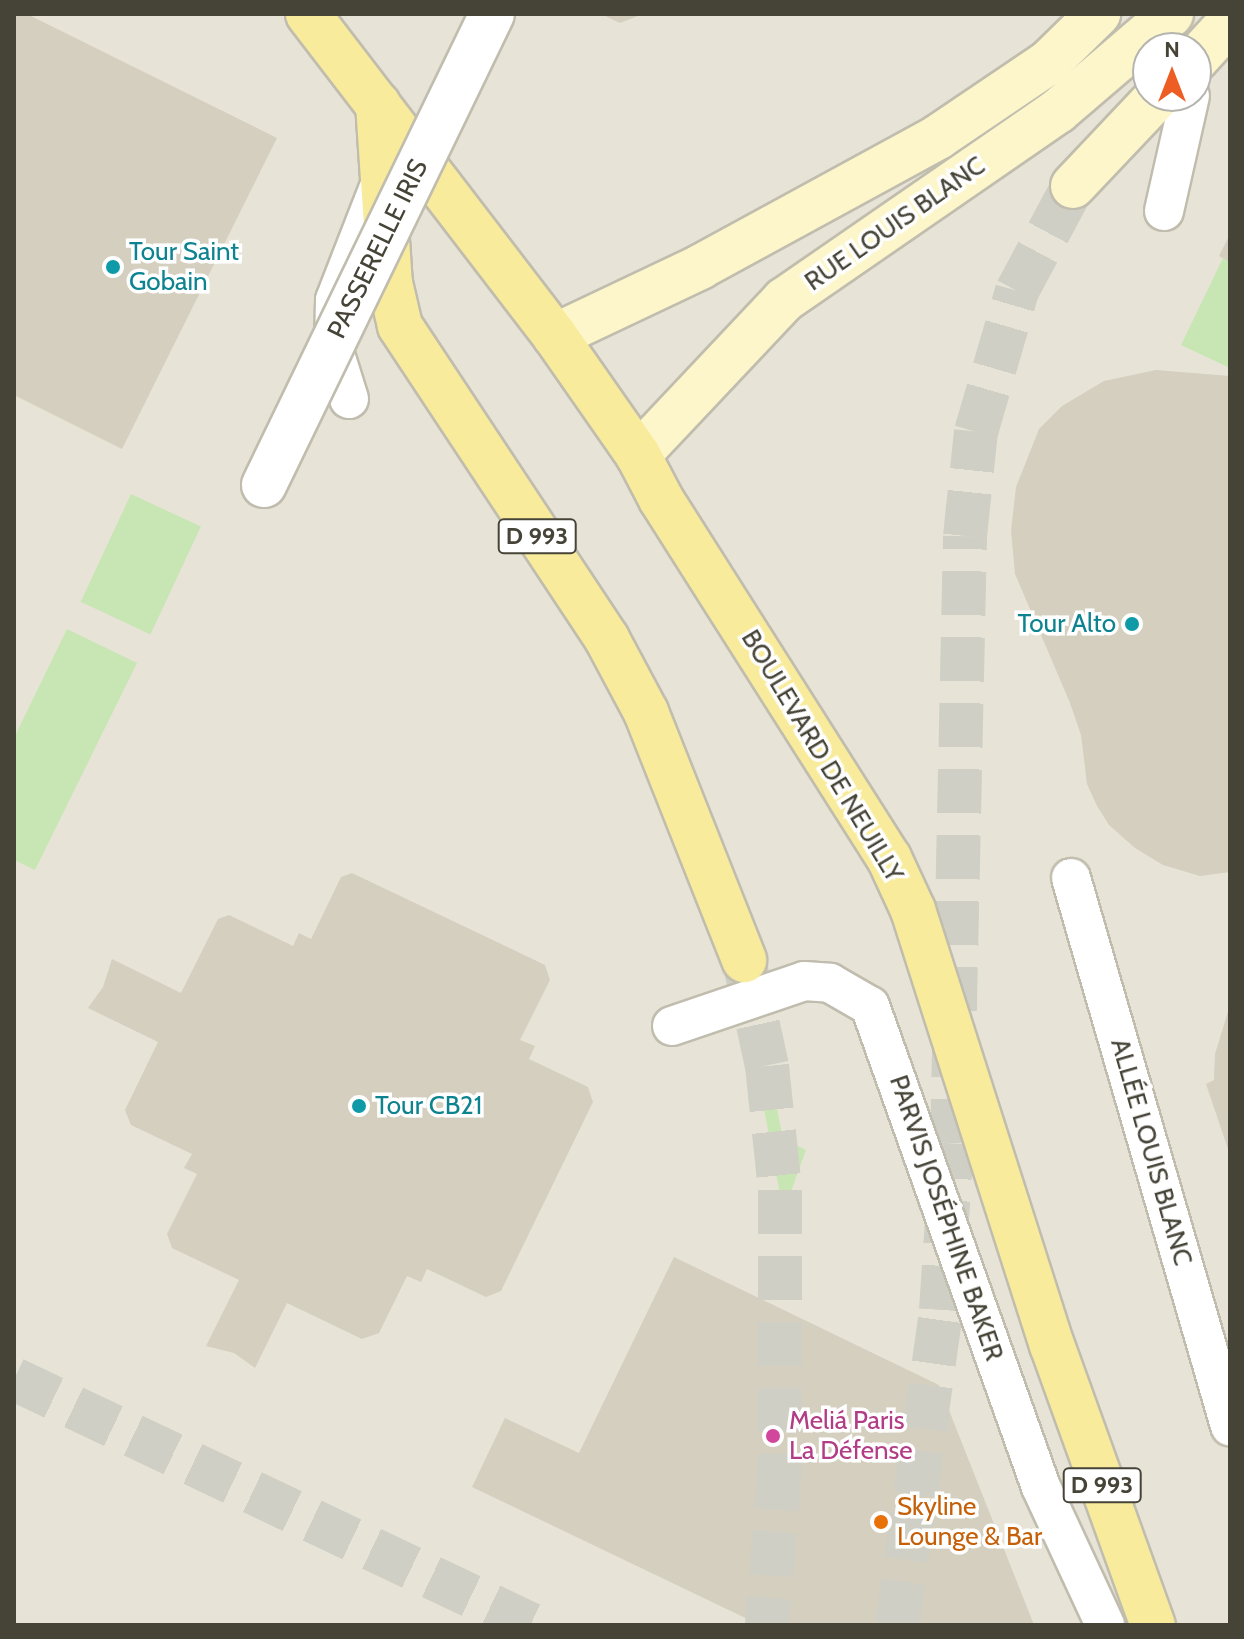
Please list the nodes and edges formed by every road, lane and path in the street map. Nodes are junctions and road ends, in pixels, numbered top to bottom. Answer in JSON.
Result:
{"nodes":[{"id":1,"x":308,"y":14,"type":"edge"},
{"id":2,"x":492,"y":14,"type":"edge"},
{"id":3,"x":1098,"y":14,"type":"edge"},
{"id":4,"x":1171,"y":14,"type":"edge"},
{"id":5,"x":1230,"y":22,"type":"edge"},
{"id":6,"x":1212,"y":47,"type":"edge"},
{"id":7,"x":378,"y":104,"type":"junction"},
{"id":8,"x":1143,"y":112,"type":"edge"},
{"id":9,"x":1186,"y":112,"type":"edge"},
{"id":10,"x":383,"y":176,"type":"junction"},
{"id":11,"x":1073,"y":186,"type":"tunnel mouth"},
{"id":12,"x":1164,"y":211,"type":"dead end"},
{"id":13,"x":555,"y":336,"type":"junction"},
{"id":14,"x":349,"y":399,"type":"dead end"},
{"id":15,"x":638,"y":455,"type":"junction"},
{"id":16,"x":264,"y":485,"type":"dead end"},
{"id":17,"x":1071,"y":878,"type":"dead end"},
{"id":18,"x":744,"y":960,"type":"tunnel mouth"},
{"id":19,"x":672,"y":1026,"type":"dead end"},
{"id":20,"x":1230,"y":1426,"type":"edge"},
{"id":21,"x":1105,"y":1625,"type":"edge"},
{"id":22,"x":1153,"y":1625,"type":"edge"}],
"edges":[{"from":1,"to":7,"type":"main road","number":"D 993"},
{"from":2,"to":16,"type":"street","name":"PASSERELLE IRIS","bridge":true},
{"from":3,"to":13,"type":"main road","name":"RUE LOUIS BLANC"},
{"from":4,"to":15,"type":"main road","name":"RUE LOUIS BLANC"},
{"from":5,"to":6,"type":"main road"},
{"from":7,"to":10,"type":"main road","number":"D 993"},
{"from":7,"to":13,"type":"main road","name":"BOULEVARD DE NEUILLY","number":"D 993"},
{"from":8,"to":11,"type":"main road"},
{"from":9,"to":12,"type":"lane"},
{"from":10,"to":14,"type":"lane"},
{"from":10,"to":18,"type":"main road","number":"D 993"},
{"from":13,"to":15,"type":"main road","name":"BOULEVARD DE NEUILLY","number":"D 993"},
{"from":15,"to":22,"type":"main road","name":"BOULEVARD DE NEUILLY","number":"D 993"},
{"from":17,"to":20,"type":"lane","name":"ALLÉE LOUIS BLANC"},
{"from":19,"to":21,"type":"lane","name":"PARVIS JOSÉPHINE BAKER"}]}
